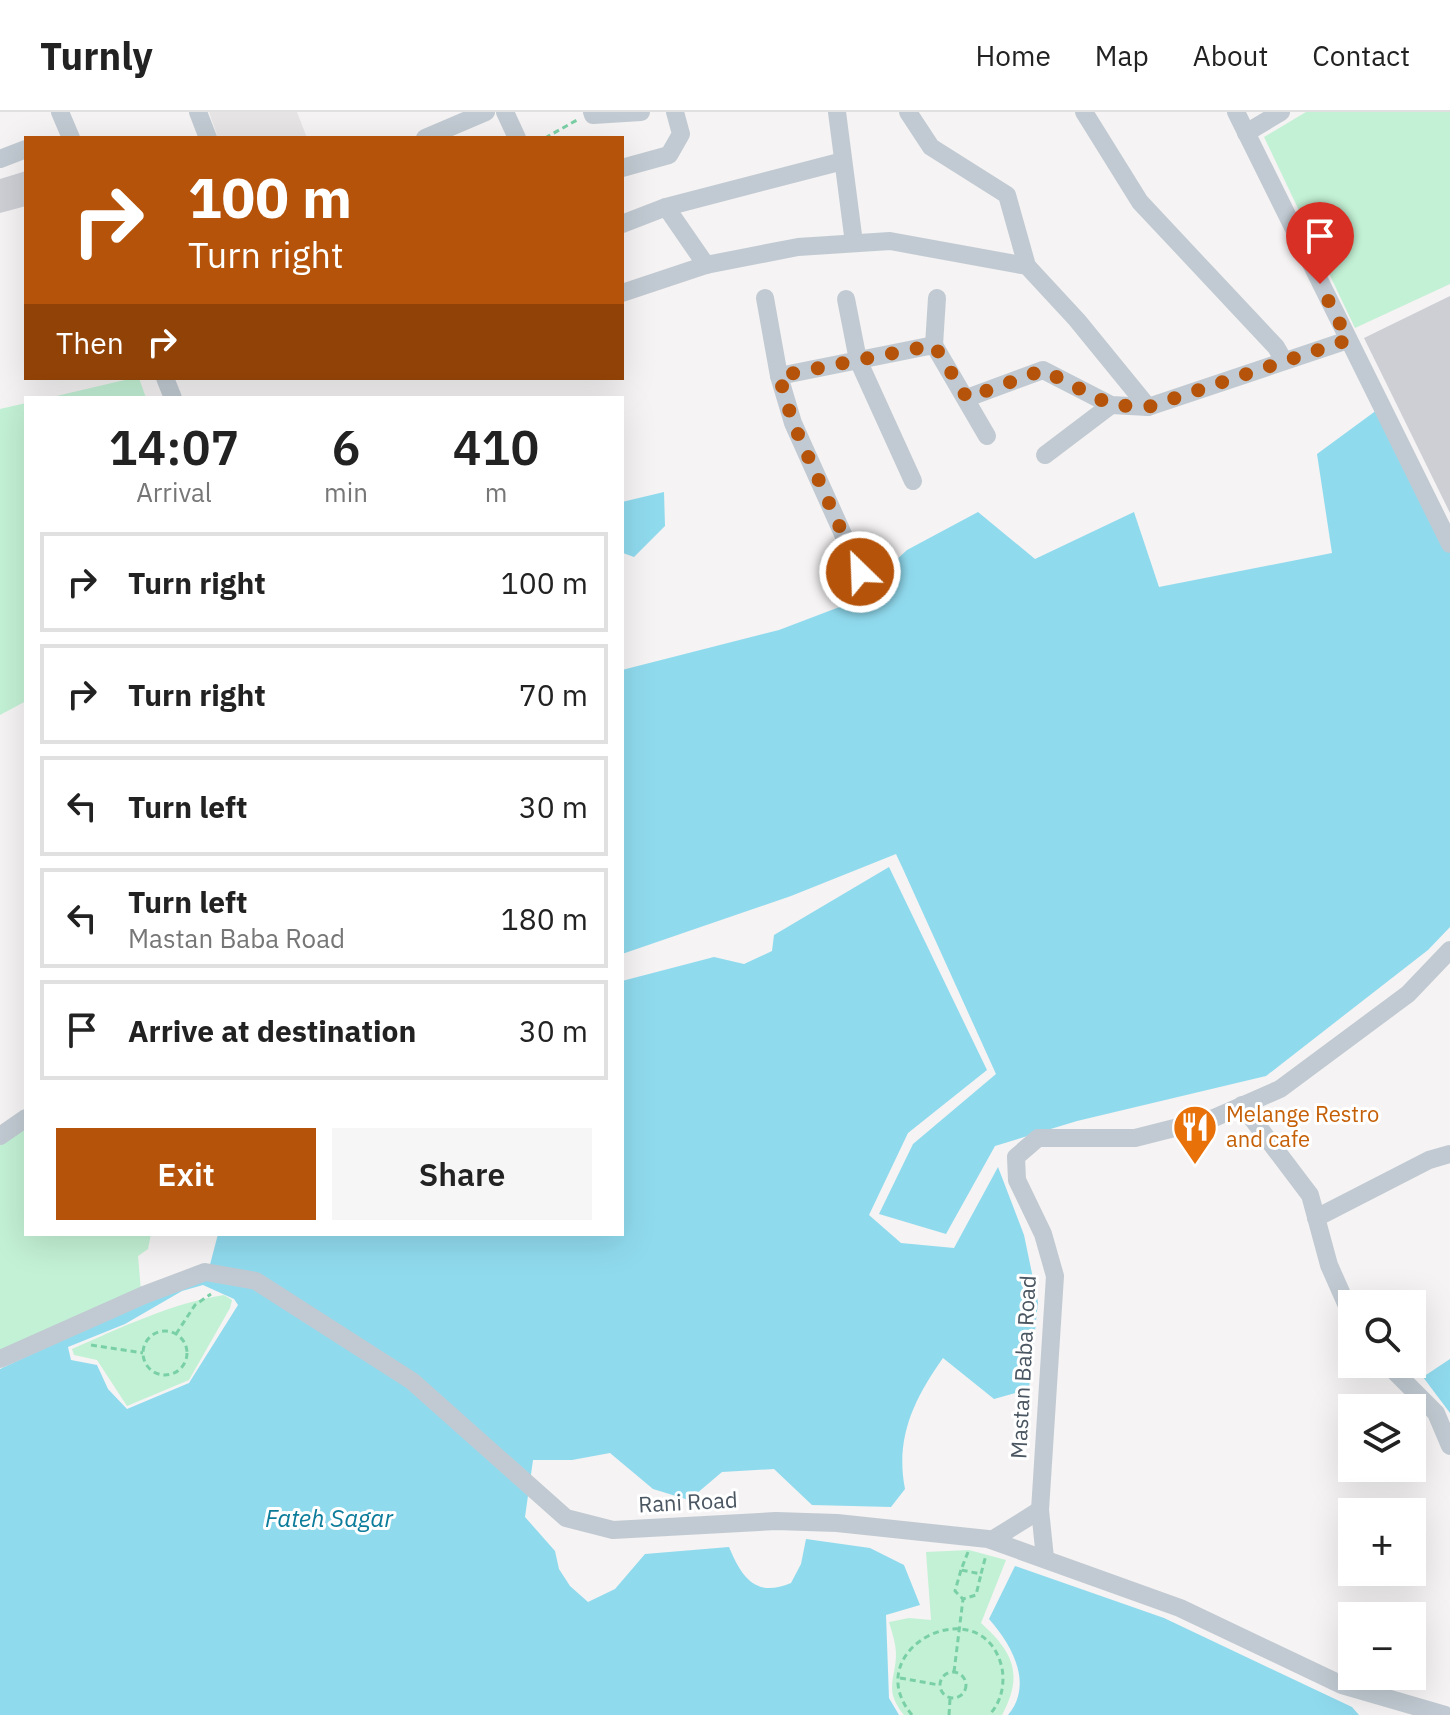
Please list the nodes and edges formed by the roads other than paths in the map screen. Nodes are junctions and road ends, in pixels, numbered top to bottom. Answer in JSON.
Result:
{"nodes":[{"id":1,"x":60,"y":112,"type":"edge"},
{"id":2,"x":198,"y":112,"type":"edge"},
{"id":3,"x":486,"y":112,"type":"edge"},
{"id":4,"x":505,"y":112,"type":"edge"},
{"id":5,"x":592,"y":112,"type":"edge"},
{"id":6,"x":641,"y":112,"type":"edge"},
{"id":7,"x":675,"y":112,"type":"edge"},
{"id":8,"x":837,"y":112,"type":"edge"},
{"id":9,"x":908,"y":112,"type":"edge"},
{"id":10,"x":1084,"y":112,"type":"edge"},
{"id":11,"x":1236,"y":112,"type":"edge"},
{"id":12,"x":1281,"y":112,"type":"edge"},
{"id":13,"x":1246,"y":133,"type":"junction"},
{"id":14,"x":64,"y":136,"type":"edge"},
{"id":15,"x":207,"y":136,"type":"edge"},
{"id":16,"x":430,"y":136,"type":"edge"},
{"id":17,"x":516,"y":136,"type":"edge"},
{"id":18,"x":24,"y":150,"type":"edge"},
{"id":19,"x":0,"y":159,"type":"edge"},
{"id":20,"x":843,"y":161,"type":"junction"},
{"id":21,"x":624,"y":167,"type":"edge"},
{"id":22,"x":666,"y":207,"type":"junction"},
{"id":23,"x":624,"y":223,"type":"edge"},
{"id":24,"x":854,"y":243,"type":"junction"},
{"id":25,"x":706,"y":265,"type":"junction"},
{"id":26,"x":1027,"y":266,"type":"junction"},
{"id":27,"x":624,"y":292,"type":"edge"},
{"id":28,"x":765,"y":298,"type":"dead end"},
{"id":29,"x":937,"y":298,"type":"dead end"},
{"id":30,"x":846,"y":299,"type":"dead end"},
{"id":31,"x":1348,"y":340,"type":"junction"},
{"id":32,"x":934,"y":345,"type":"junction"},
{"id":33,"x":858,"y":360,"type":"junction"},
{"id":34,"x":1284,"y":361,"type":"junction"},
{"id":35,"x":779,"y":376,"type":"junction"},
{"id":36,"x":967,"y":398,"type":"junction"},
{"id":37,"x":1111,"y":405,"type":"junction"},
{"id":38,"x":1148,"y":407,"type":"junction"},
{"id":39,"x":987,"y":436,"type":"dead end"},
{"id":40,"x":1045,"y":455,"type":"dead end"},
{"id":41,"x":913,"y":481,"type":"dead end"},
{"id":42,"x":1450,"y":544,"type":"edge"},
{"id":43,"x":860,"y":572,"type":"dead end"},
{"id":44,"x":1450,"y":950,"type":"edge"},
{"id":45,"x":1242,"y":1105,"type":"junction"},
{"id":46,"x":24,"y":1119,"type":"edge"},
{"id":47,"x":0,"y":1136,"type":"edge"},
{"id":48,"x":1450,"y":1154,"type":"edge"},
{"id":49,"x":1316,"y":1218,"type":"junction"},
{"id":50,"x":1340,"y":1290,"type":"edge"},
{"id":51,"x":0,"y":1359,"type":"edge"},
{"id":52,"x":1401,"y":1378,"type":"edge"},
{"id":53,"x":1450,"y":1446,"type":"edge"},
{"id":54,"x":1040,"y":1510,"type":"junction"},
{"id":55,"x":989,"y":1548,"type":"junction"},
{"id":56,"x":1045,"y":1558,"type":"junction"},
{"id":57,"x":1445,"y":1715,"type":"edge"}],
"edges":[{"from":1,"to":14,"type":"street"},
{"from":2,"to":15,"type":"street"},
{"from":3,"to":16,"type":"street"},
{"from":4,"to":17,"type":"street"},
{"from":5,"to":6,"type":"street"},
{"from":7,"to":21,"type":"street"},
{"from":8,"to":20,"type":"street"},
{"from":9,"to":26,"type":"street"},
{"from":10,"to":34,"type":"street"},
{"from":11,"to":13,"type":"street"},
{"from":12,"to":13,"type":"street"},
{"from":13,"to":31,"type":"street"},
{"from":18,"to":19,"type":"street"},
{"from":20,"to":22,"type":"street"},
{"from":20,"to":24,"type":"street"},
{"from":22,"to":23,"type":"street"},
{"from":22,"to":25,"type":"street"},
{"from":24,"to":25,"type":"street"},
{"from":24,"to":26,"type":"street"},
{"from":25,"to":27,"type":"street"},
{"from":26,"to":38,"type":"street"},
{"from":28,"to":35,"type":"street"},
{"from":29,"to":32,"type":"street"},
{"from":30,"to":33,"type":"street"},
{"from":31,"to":34,"type":"street"},
{"from":31,"to":42,"type":"street"},
{"from":32,"to":33,"type":"street"},
{"from":32,"to":36,"type":"street"},
{"from":33,"to":35,"type":"street"},
{"from":33,"to":41,"type":"street"},
{"from":34,"to":38,"type":"street"},
{"from":35,"to":43,"type":"street"},
{"from":36,"to":37,"type":"street"},
{"from":36,"to":39,"type":"street"},
{"from":37,"to":38,"type":"street"},
{"from":37,"to":40,"type":"street"},
{"from":44,"to":45,"type":"street","name":"Mastan Baba Road"},
{"from":45,"to":49,"type":"street"},
{"from":45,"to":54,"type":"street","name":"Mastan Baba Road"},
{"from":46,"to":47,"type":"street"},
{"from":48,"to":49,"type":"street"},
{"from":49,"to":50,"type":"street"},
{"from":51,"to":55,"type":"street","name":"Rani Road"},
{"from":52,"to":53,"type":"street"},
{"from":54,"to":55,"type":"street"},
{"from":54,"to":56,"type":"street","name":"Mastan Baba Road"},
{"from":55,"to":56,"type":"street","name":"Rani Road"},
{"from":56,"to":57,"type":"street","name":"Rani Road"}]}
